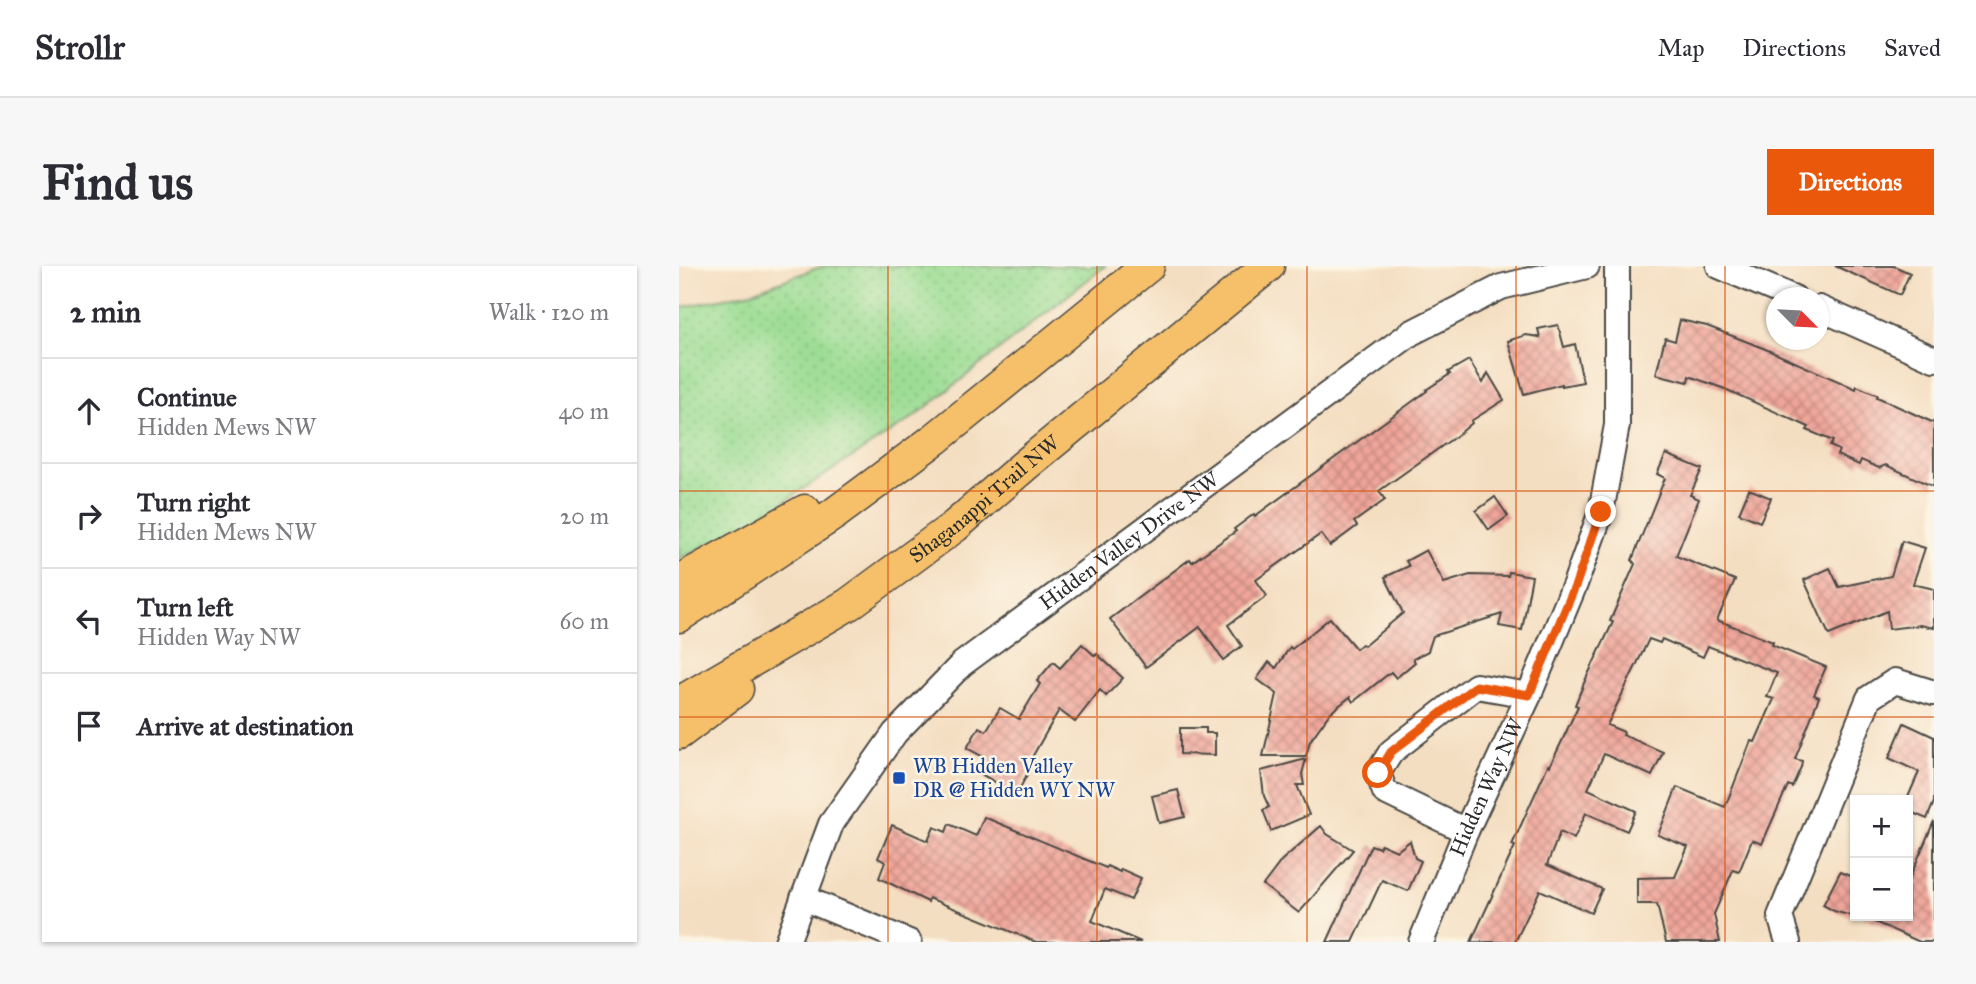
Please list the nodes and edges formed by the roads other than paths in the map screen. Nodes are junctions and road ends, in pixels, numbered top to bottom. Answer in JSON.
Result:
{"nodes":[{"id":1,"x":1148,"y":266,"type":"edge"},
{"id":2,"x":1268,"y":266,"type":"edge"},
{"id":3,"x":1587,"y":266,"type":"edge"},
{"id":4,"x":1617,"y":266,"type":"edge"},
{"id":5,"x":1719,"y":266,"type":"edge"},
{"id":6,"x":1768,"y":287,"type":"edge"},
{"id":7,"x":1829,"y":312,"type":"edge"},
{"id":8,"x":1931,"y":349,"type":"edge"},
{"id":9,"x":935,"y":439,"type":"junction"},
{"id":10,"x":679,"y":581,"type":"edge"},
{"id":11,"x":849,"y":604,"type":"junction"},
{"id":12,"x":679,"y":616,"type":"edge"},
{"id":13,"x":1934,"y":693,"type":"edge"},
{"id":14,"x":1529,"y":695,"type":"junction"},
{"id":15,"x":679,"y":703,"type":"edge"},
{"id":16,"x":679,"y":733,"type":"edge"},
{"id":17,"x":1466,"y":831,"type":"junction"},
{"id":18,"x":803,"y":898,"type":"junction"},
{"id":19,"x":787,"y":942,"type":"edge"},
{"id":20,"x":909,"y":942,"type":"edge"},
{"id":21,"x":1420,"y":942,"type":"edge"},
{"id":22,"x":1788,"y":942,"type":"edge"}],
"edges":[{"from":1,"to":9,"type":"main road"},
{"from":2,"to":11,"type":"main road","name":"Shaganappi Trail NW"},
{"from":3,"to":18,"type":"street","name":"Hidden Valley Drive NW"},
{"from":4,"to":14,"type":"street","name":"Hidden Way NW"},
{"from":5,"to":6,"type":"street"},
{"from":7,"to":8,"type":"street"},
{"from":9,"to":10,"type":"main road"},
{"from":9,"to":12,"type":"main road"},
{"from":11,"to":15,"type":"main road","name":"Shaganappi Trail NW"},
{"from":11,"to":16,"type":"main road"},
{"from":13,"to":22,"type":"street"},
{"from":14,"to":17,"type":"street","name":"Hidden Way NW"},
{"from":14,"to":17,"type":"street"},
{"from":17,"to":21,"type":"street","name":"Hidden Way NW"},
{"from":18,"to":19,"type":"street","name":"Hidden Valley Drive NW"},
{"from":18,"to":20,"type":"street"}]}
